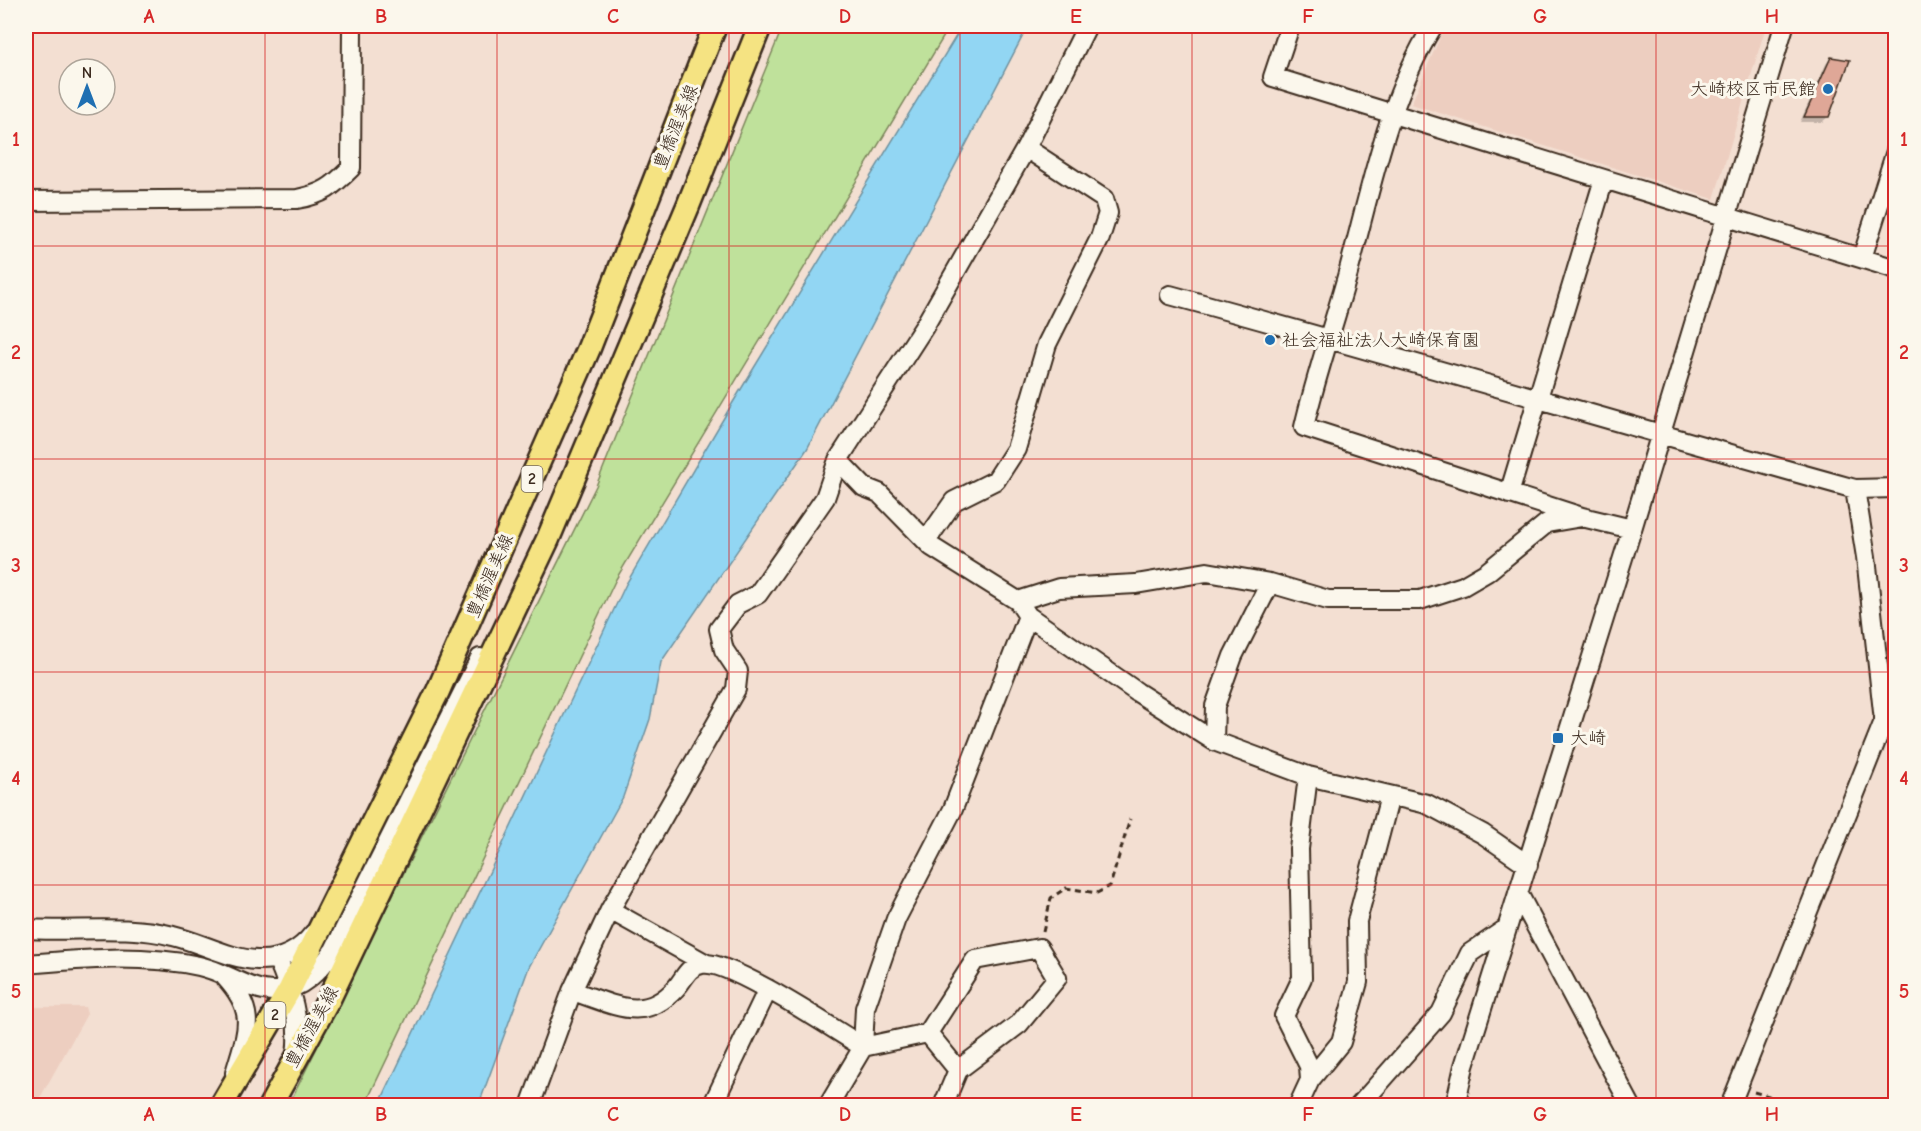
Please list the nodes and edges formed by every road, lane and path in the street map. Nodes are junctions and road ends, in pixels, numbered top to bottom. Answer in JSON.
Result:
{"nodes":[{"id":1,"x":352,"y":26,"type":"edge"},
{"id":2,"x":715,"y":26,"type":"edge"},
{"id":3,"x":760,"y":26,"type":"edge"},
{"id":4,"x":1087,"y":26,"type":"edge"},
{"id":5,"x":1290,"y":26,"type":"edge"},
{"id":6,"x":1432,"y":26,"type":"edge"},
{"id":7,"x":1784,"y":26,"type":"edge"},
{"id":8,"x":1392,"y":113,"type":"junction"},
{"id":9,"x":1026,"y":148,"type":"junction"},
{"id":10,"x":1896,"y":151,"type":"edge"},
{"id":11,"x":1604,"y":179,"type":"junction"},
{"id":12,"x":26,"y":201,"type":"edge"},
{"id":13,"x":1725,"y":217,"type":"junction"},
{"id":14,"x":1862,"y":258,"type":"junction"},
{"id":15,"x":1896,"y":268,"type":"edge"},
{"id":16,"x":1170,"y":294,"type":"dead end"},
{"id":17,"x":1331,"y":338,"type":"junction"},
{"id":18,"x":1537,"y":400,"type":"junction"},
{"id":19,"x":1659,"y":435,"type":"junction"},
{"id":20,"x":838,"y":460,"type":"junction"},
{"id":21,"x":1896,"y":488,"type":"edge"},
{"id":22,"x":1856,"y":489,"type":"junction"},
{"id":23,"x":1509,"y":494,"type":"junction"},
{"id":24,"x":558,"y":514,"type":"junction"},
{"id":25,"x":1582,"y":517,"type":"junction"},
{"id":26,"x":1632,"y":529,"type":"junction"},
{"id":27,"x":926,"y":541,"type":"junction"},
{"id":28,"x":1270,"y":583,"type":"junction"},
{"id":29,"x":1023,"y":608,"type":"junction"},
{"id":30,"x":1890,"y":702,"type":"edge"},
{"id":31,"x":1215,"y":741,"type":"junction"},
{"id":32,"x":1308,"y":776,"type":"junction"},
{"id":33,"x":1390,"y":796,"type":"junction"},
{"id":34,"x":1130,"y":819,"type":"dead end"},
{"id":35,"x":1528,"y":864,"type":"junction"},
{"id":36,"x":1518,"y":892,"type":"junction"},
{"id":37,"x":610,"y":910,"type":"junction"},
{"id":38,"x":323,"y":921,"type":"junction"},
{"id":39,"x":1507,"y":928,"type":"junction"},
{"id":40,"x":26,"y":929,"type":"edge"},
{"id":41,"x":1039,"y":948,"type":"junction"},
{"id":42,"x":277,"y":958,"type":"junction"},
{"id":43,"x":705,"y":963,"type":"junction"},
{"id":44,"x":26,"y":964,"type":"edge"},
{"id":45,"x":221,"y":973,"type":"junction"},
{"id":46,"x":290,"y":989,"type":"junction"},
{"id":47,"x":768,"y":989,"type":"junction"},
{"id":48,"x":572,"y":991,"type":"junction"},
{"id":49,"x":928,"y":1033,"type":"junction"},
{"id":50,"x":863,"y":1047,"type":"junction"},
{"id":51,"x":296,"y":1055,"type":"junction"},
{"id":52,"x":958,"y":1070,"type":"junction"},
{"id":53,"x":1310,"y":1080,"type":"junction"},
{"id":54,"x":232,"y":1083,"type":"junction"},
{"id":55,"x":1737,"y":1088,"type":"junction"},
{"id":56,"x":221,"y":1106,"type":"edge"},
{"id":57,"x":270,"y":1106,"type":"edge"},
{"id":58,"x":530,"y":1106,"type":"edge"},
{"id":59,"x":712,"y":1106,"type":"edge"},
{"id":60,"x":828,"y":1106,"type":"edge"},
{"id":61,"x":943,"y":1106,"type":"edge"},
{"id":62,"x":1298,"y":1106,"type":"edge"},
{"id":63,"x":1359,"y":1106,"type":"edge"},
{"id":64,"x":1455,"y":1106,"type":"edge"},
{"id":65,"x":1631,"y":1106,"type":"edge"},
{"id":66,"x":1730,"y":1106,"type":"edge"},
{"id":67,"x":1805,"y":1106,"type":"edge"}],
"edges":[{"from":1,"to":12,"type":"street"},
{"from":2,"to":38,"type":"main road","name":"豊橋渥美線","number":"2"},
{"from":3,"to":24,"type":"main road","name":"豊橋渥美線","number":"2"},
{"from":4,"to":9,"type":"street"},
{"from":5,"to":8,"type":"street"},
{"from":6,"to":8,"type":"street"},
{"from":7,"to":13,"type":"street"},
{"from":8,"to":11,"type":"street"},
{"from":8,"to":17,"type":"street"},
{"from":9,"to":20,"type":"street"},
{"from":9,"to":27,"type":"street"},
{"from":10,"to":14,"type":"street"},
{"from":11,"to":13,"type":"street"},
{"from":11,"to":18,"type":"street"},
{"from":13,"to":14,"type":"street"},
{"from":13,"to":19,"type":"street"},
{"from":14,"to":15,"type":"street"},
{"from":16,"to":17,"type":"street"},
{"from":17,"to":18,"type":"street"},
{"from":17,"to":23,"type":"street"},
{"from":18,"to":19,"type":"street"},
{"from":18,"to":23,"type":"street"},
{"from":19,"to":22,"type":"street"},
{"from":19,"to":26,"type":"street"},
{"from":20,"to":27,"type":"street"},
{"from":20,"to":37,"type":"street"},
{"from":21,"to":22,"type":"street"},
{"from":22,"to":30,"type":"street"},
{"from":23,"to":25,"type":"street"},
{"from":24,"to":46,"type":"street"},
{"from":24,"to":51,"type":"main road","name":"豊橋渥美線","number":"2"},
{"from":25,"to":26,"type":"street"},
{"from":25,"to":28,"type":"street"},
{"from":26,"to":35,"type":"street"},
{"from":27,"to":29,"type":"street"},
{"from":28,"to":29,"type":"street"},
{"from":28,"to":31,"type":"street"},
{"from":29,"to":31,"type":"street"},
{"from":29,"to":50,"type":"street"},
{"from":30,"to":55,"type":"street"},
{"from":31,"to":32,"type":"street"},
{"from":32,"to":33,"type":"street"},
{"from":32,"to":53,"type":"street"},
{"from":33,"to":35,"type":"street"},
{"from":33,"to":53,"type":"street"},
{"from":34,"to":41,"type":"path"},
{"from":35,"to":36,"type":"street"},
{"from":36,"to":39,"type":"street"},
{"from":36,"to":65,"type":"street"},
{"from":37,"to":43,"type":"street"},
{"from":37,"to":48,"type":"street"},
{"from":38,"to":42,"type":"street"},
{"from":38,"to":46,"type":"main road","name":"豊橋渥美線","number":"2"},
{"from":39,"to":63,"type":"street"},
{"from":39,"to":64,"type":"street"},
{"from":40,"to":42,"type":"street"},
{"from":41,"to":49,"type":"street"},
{"from":41,"to":52,"type":"street"},
{"from":42,"to":46,"type":"street"},
{"from":43,"to":47,"type":"street"},
{"from":43,"to":48,"type":"street"},
{"from":44,"to":45,"type":"street"},
{"from":45,"to":46,"type":"street"},
{"from":45,"to":54,"type":"street"},
{"from":46,"to":51,"type":"street"},
{"from":46,"to":54,"type":"main road","name":"豊橋渥美線","number":"2"},
{"from":47,"to":50,"type":"street"},
{"from":47,"to":59,"type":"street"},
{"from":48,"to":58,"type":"street"},
{"from":49,"to":50,"type":"street"},
{"from":49,"to":52,"type":"street"},
{"from":50,"to":60,"type":"street"},
{"from":51,"to":57,"type":"main road","name":"豊橋渥美線","number":"2"},
{"from":52,"to":61,"type":"street"},
{"from":53,"to":62,"type":"street"},
{"from":54,"to":56,"type":"main road","name":"豊橋渥美線","number":"2"},
{"from":55,"to":66,"type":"street"},
{"from":55,"to":67,"type":"path"}]}
